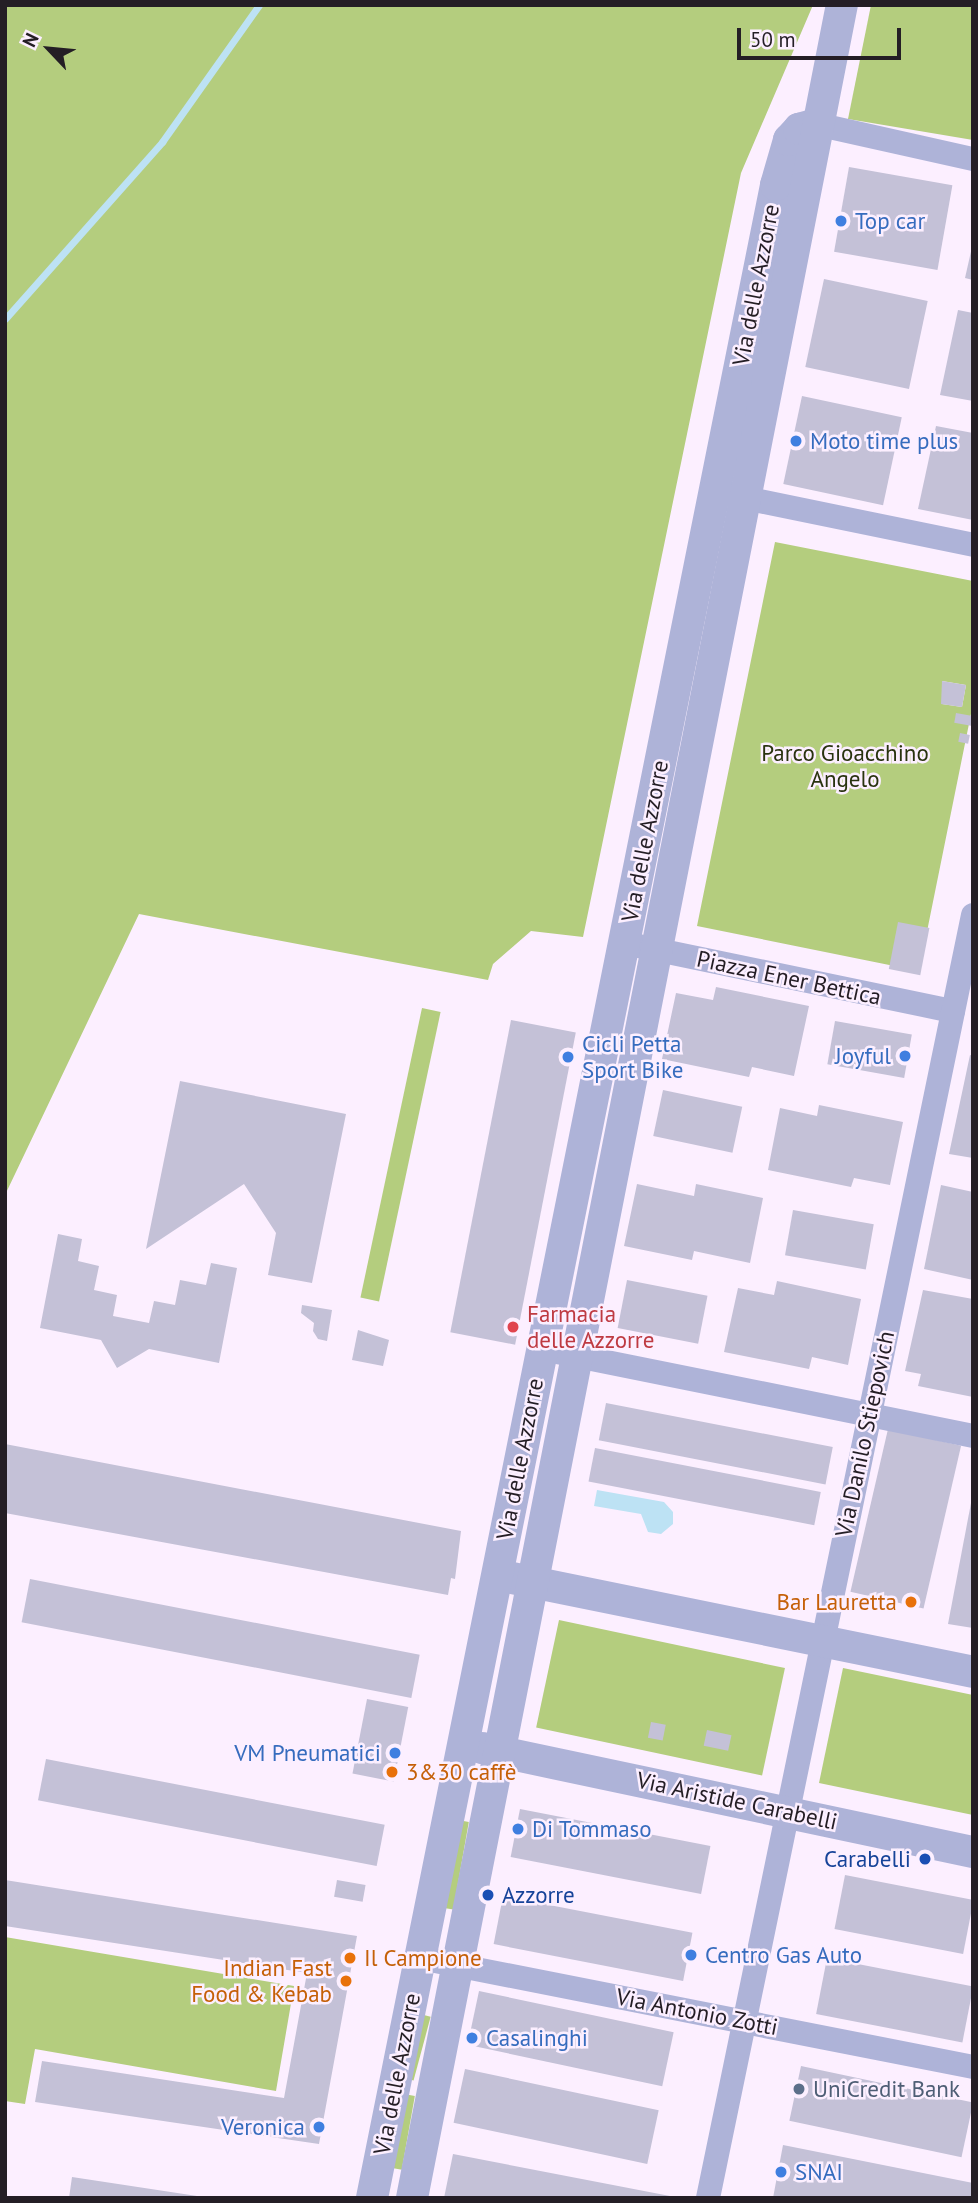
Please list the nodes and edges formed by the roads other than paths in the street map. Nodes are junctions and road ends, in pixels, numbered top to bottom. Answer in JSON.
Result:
{"nodes":[{"id":1,"x":842,"y":5,"type":"edge"},
{"id":2,"x":816,"y":124,"type":"junction"},
{"id":3,"x":973,"y":159,"type":"edge"},
{"id":4,"x":729,"y":494,"type":"junction"},
{"id":5,"x":973,"y":545,"type":"edge"},
{"id":6,"x":973,"y":915,"type":"edge"},
{"id":7,"x":624,"y":943,"type":"junction"},
{"id":8,"x":656,"y":950,"type":"junction"},
{"id":9,"x":973,"y":989,"type":"edge"},
{"id":10,"x":953,"y":1011,"type":"junction"},
{"id":11,"x":542,"y":1349,"type":"junction"},
{"id":12,"x":577,"y":1355,"type":"junction"},
{"id":13,"x":869,"y":1416,"type":"junction"},
{"id":14,"x":973,"y":1436,"type":"edge"},
{"id":15,"x":497,"y":1575,"type":"junction"},
{"id":16,"x":534,"y":1581,"type":"junction"},
{"id":17,"x":823,"y":1641,"type":"junction"},
{"id":18,"x":973,"y":1672,"type":"edge"},
{"id":19,"x":463,"y":1744,"type":"junction"},
{"id":20,"x":500,"y":1751,"type":"junction"},
{"id":21,"x":789,"y":1811,"type":"junction"},
{"id":22,"x":973,"y":1852,"type":"edge"},
{"id":23,"x":420,"y":1958,"type":"junction"},
{"id":24,"x":458,"y":1965,"type":"junction"},
{"id":25,"x":744,"y":2022,"type":"junction"},
{"id":26,"x":973,"y":2067,"type":"edge"},
{"id":27,"x":710,"y":2191,"type":"edge"},
{"id":28,"x":372,"y":2198,"type":"edge"},
{"id":29,"x":412,"y":2198,"type":"edge"}],
"edges":[{"from":1,"to":2,"type":"street"},
{"from":2,"to":3,"type":"street"},
{"from":2,"to":4,"type":"street","name":"Via delle Azzorre"},
{"from":4,"to":5,"type":"street"},
{"from":4,"to":7,"type":"street","name":"Via delle Azzorre"},
{"from":4,"to":8,"type":"street","name":"Via delle Azzorre"},
{"from":6,"to":10,"type":"street"},
{"from":7,"to":8,"type":"street","name":"Piazza Ener Bettica"},
{"from":7,"to":11,"type":"street","name":"Via delle Azzorre"},
{"from":8,"to":10,"type":"street","name":"Piazza Ener Bettica"},
{"from":8,"to":12,"type":"street","name":"Via delle Azzorre"},
{"from":9,"to":10,"type":"street"},
{"from":10,"to":13,"type":"street","name":"Via Danilo Stiepovich"},
{"from":11,"to":12,"type":"street"},
{"from":11,"to":15,"type":"street","name":"Via delle Azzorre"},
{"from":12,"to":13,"type":"street"},
{"from":12,"to":16,"type":"street","name":"Via delle Azzorre"},
{"from":13,"to":14,"type":"street"},
{"from":13,"to":17,"type":"street","name":"Via Danilo Stiepovich"},
{"from":15,"to":16,"type":"street"},
{"from":15,"to":19,"type":"street","name":"Via delle Azzorre"},
{"from":16,"to":17,"type":"street"},
{"from":16,"to":20,"type":"street","name":"Via delle Azzorre"},
{"from":17,"to":18,"type":"street"},
{"from":17,"to":21,"type":"street","name":"Via Danilo Stiepovich"},
{"from":19,"to":20,"type":"street"},
{"from":19,"to":23,"type":"street","name":"Via delle Azzorre"},
{"from":20,"to":21,"type":"street","name":"Via Aristide Carabelli"},
{"from":20,"to":24,"type":"street","name":"Via delle Azzorre"},
{"from":21,"to":22,"type":"street","name":"Via Aristide Carabelli"},
{"from":21,"to":25,"type":"street","name":"Via Danilo Stiepovich"},
{"from":23,"to":24,"type":"street","name":"Via Antonio Zotti"},
{"from":23,"to":28,"type":"street","name":"Via delle Azzorre"},
{"from":24,"to":25,"type":"street","name":"Via Antonio Zotti"},
{"from":24,"to":29,"type":"street","name":"Via delle Azzorre"},
{"from":25,"to":26,"type":"street","name":"Via Antonio Zotti"},
{"from":25,"to":27,"type":"street","name":"Via Danilo Stiepovich"}]}
